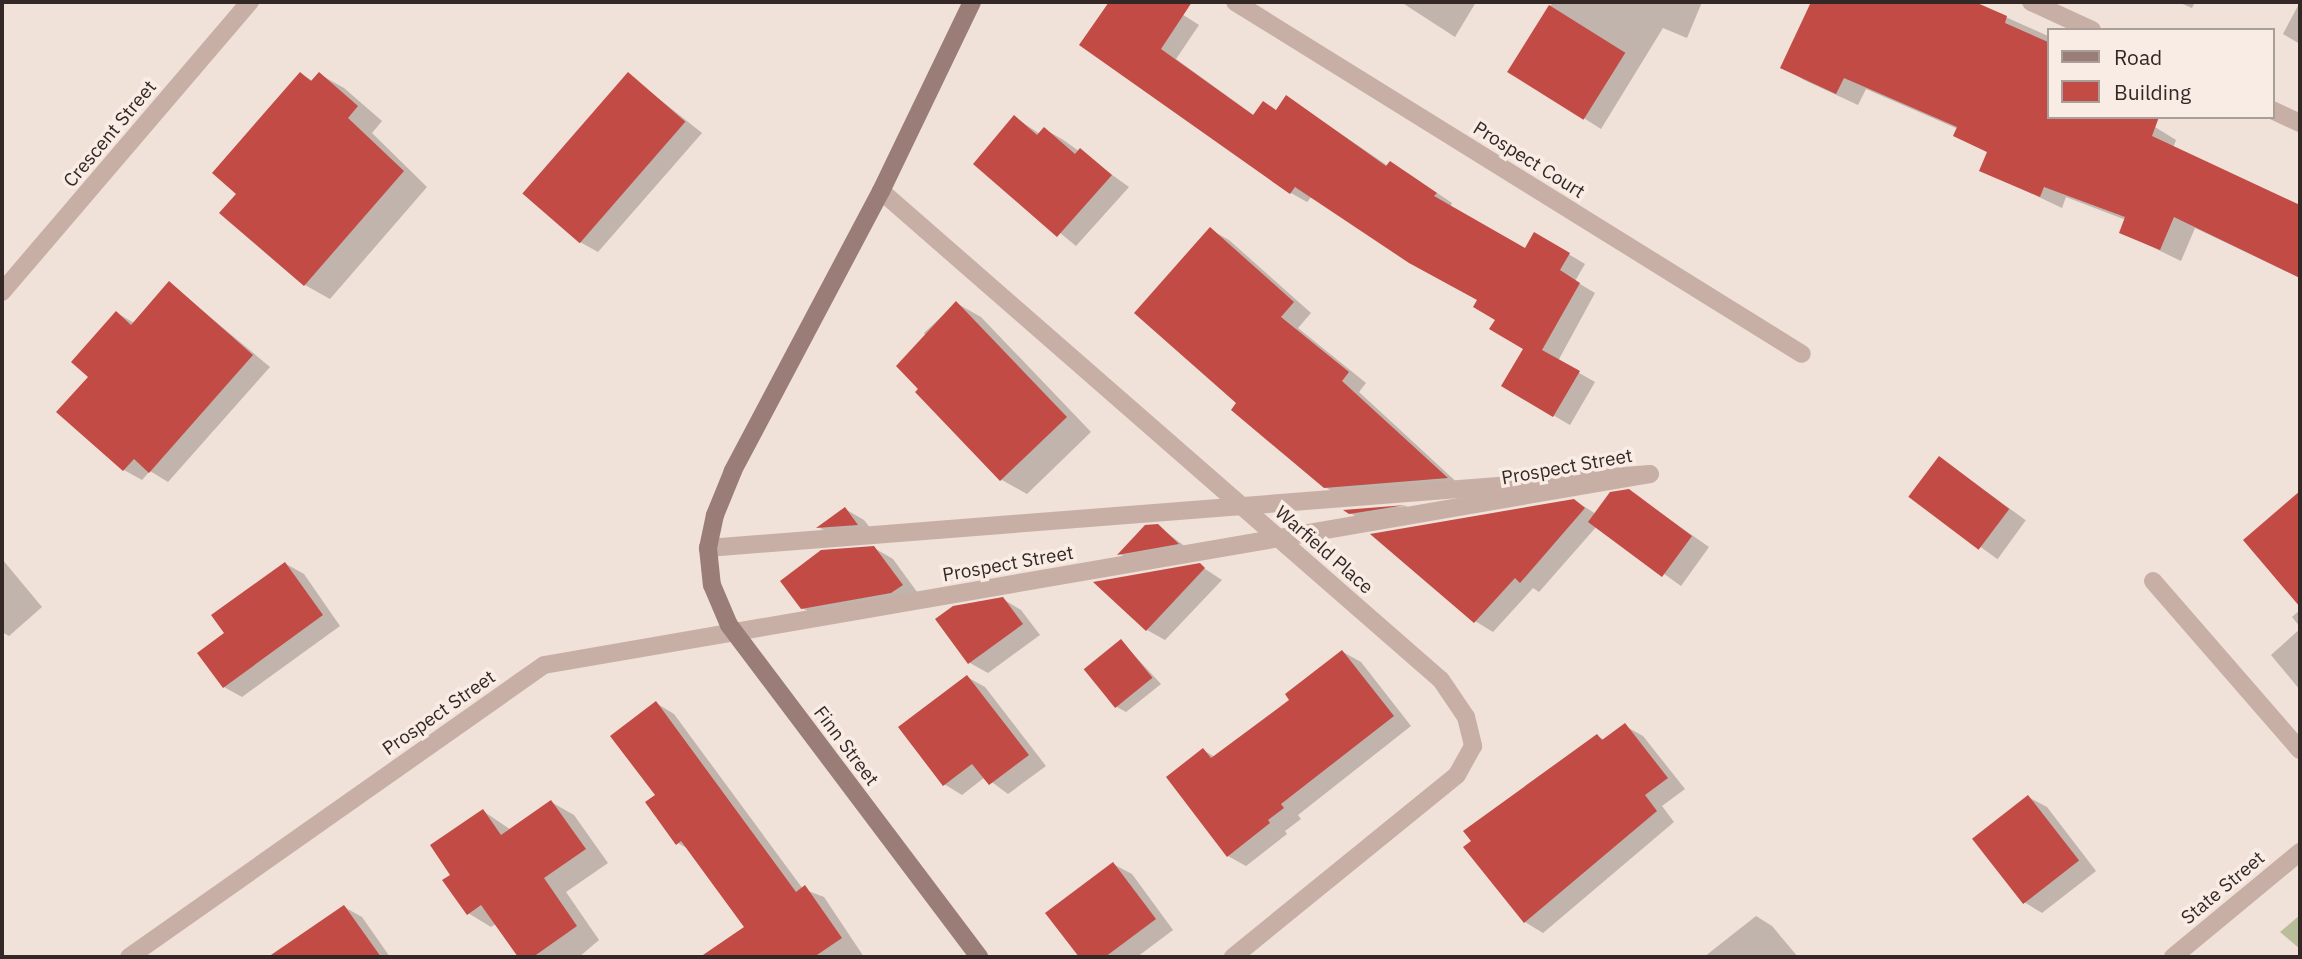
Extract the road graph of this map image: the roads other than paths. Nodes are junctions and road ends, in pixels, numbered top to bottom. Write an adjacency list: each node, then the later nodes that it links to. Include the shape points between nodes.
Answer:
1 (250, 2): 9 (street, Crescent Street)
2 (972, 2): 8 (main road)
3 (1235, 2): 10 (street, Prospect Court)
4 (2031, 2): 5 (street)
5 (2088, 28)
6 (2274, 111): 7 (street)
7 (2300, 123)
8 (881, 191): 11 (main road, via 733,471 715,514); 17 (street, Warfield Place, via 1441,680 1466,717 1473,746 1457,775)
9 (2, 292)
10 (1802, 354)
11 (708, 548): 15 (street, Prospect Street, via 1650,474 544,665); 16 (main road, Finn Street, via 712,585 729,625)
12 (2153, 581): 13 (street)
13 (2300, 750)
14 (2300, 852): 18 (street, State Street)
15 (129, 957)
16 (979, 957)
17 (1233, 957)
18 (2174, 957)

